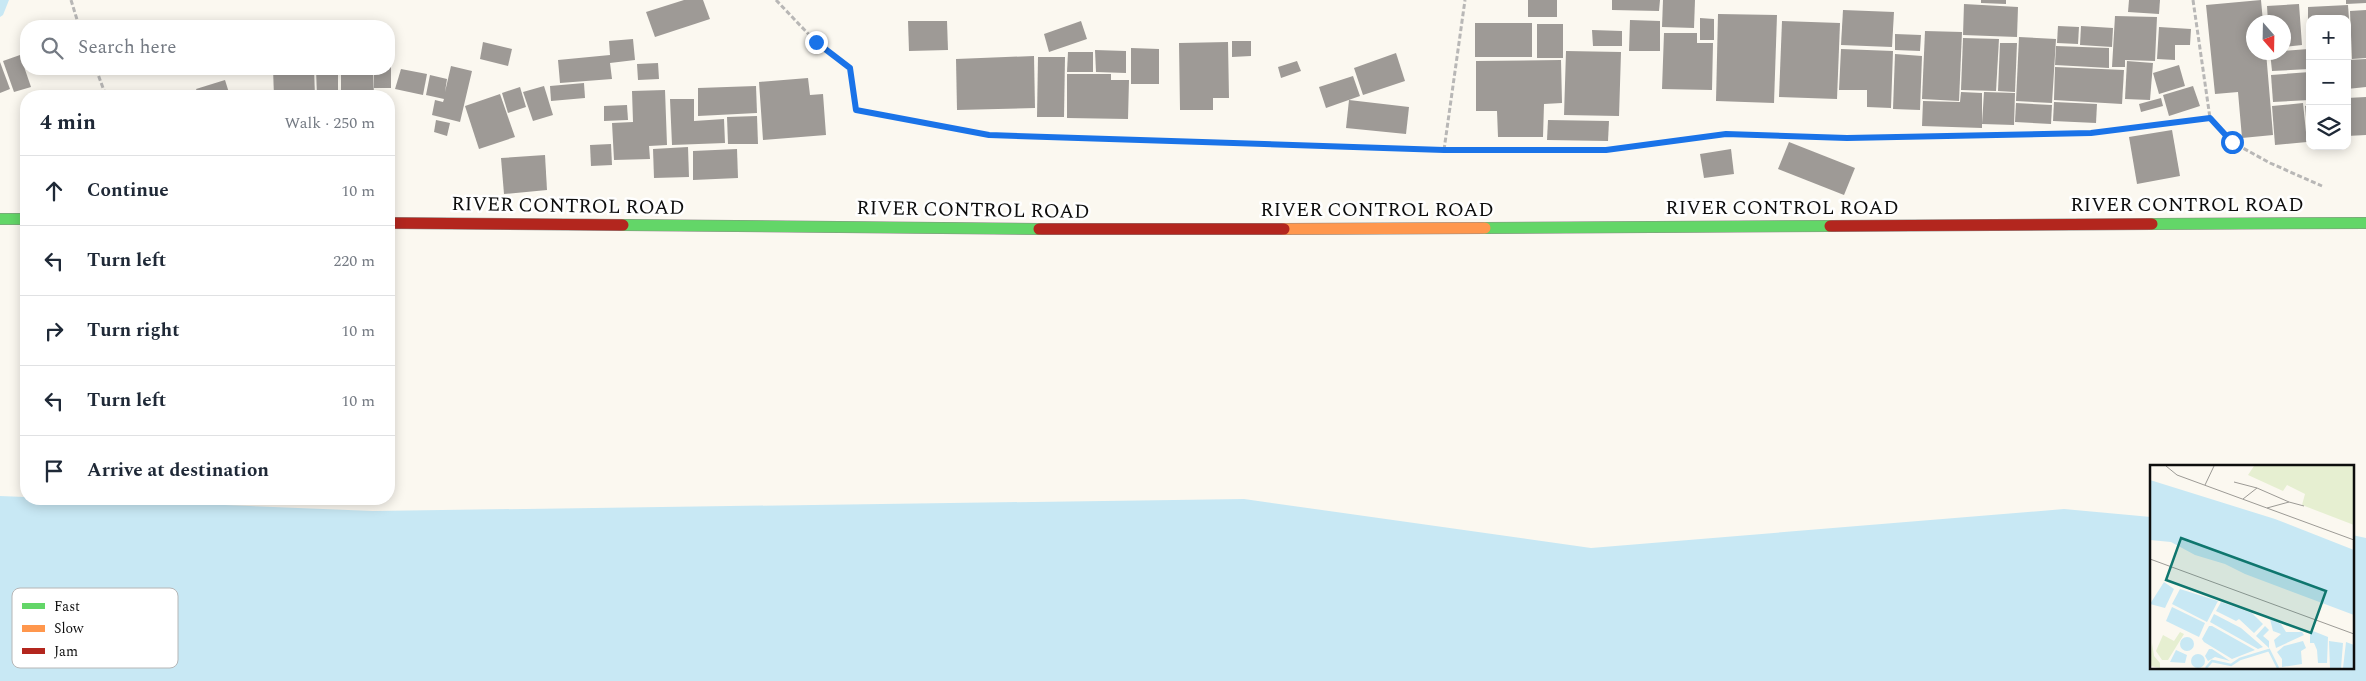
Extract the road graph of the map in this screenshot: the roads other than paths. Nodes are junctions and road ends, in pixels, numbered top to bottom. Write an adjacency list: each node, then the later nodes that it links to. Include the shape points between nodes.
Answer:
1 (0, 219): 2 (street)
2 (20, 219)
3 (395, 223): 4 (street, RIVER CONTROL ROAD, via 1175,230)
4 (2366, 223)

